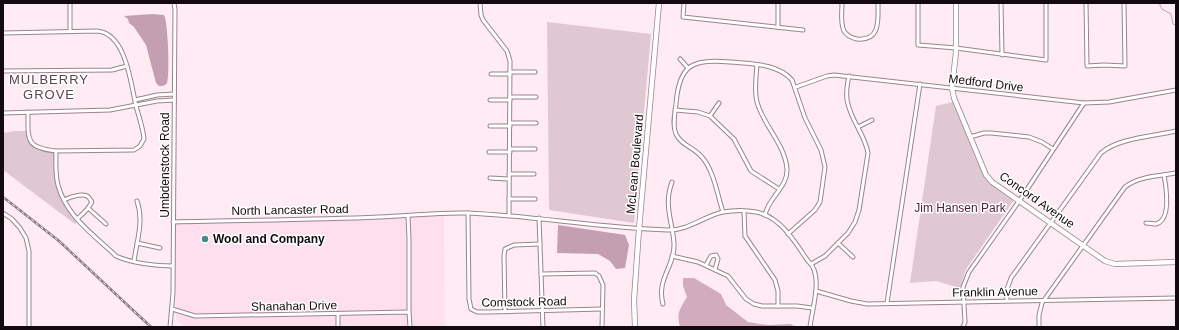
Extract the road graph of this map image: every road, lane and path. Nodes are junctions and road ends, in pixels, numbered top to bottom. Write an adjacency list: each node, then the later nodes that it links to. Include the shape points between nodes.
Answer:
1 (70, 3): 17 (street)
2 (174, 3): 34 (street, Umbdenstock Road)
3 (480, 3): 27 (street, via 482,20 507,51)
4 (659, 3): 86 (street, McLean Boulevard)
5 (684, 3): 15 (street, via 683,16)
6 (778, 3): 15 (street)
7 (842, 3): 8 (street, via 842,25 846,33 856,39 864,39 873,34 878,25)
8 (878, 3)
9 (918, 3): 19 (street, via 918,45)
10 (956, 3): 19 (street, Concord Avenue)
11 (1001, 3): 20 (street)
12 (1046, 3): 20 (street, via 1046,60)
13 (1086, 3): 14 (street, via 1087,66 1125,65)
14 (1124, 3)
15 (778, 27): 16 (street)
16 (803, 30)
17 (70, 32): 18 (street); 23 (street, via 97,31 107,34 121,50)
18 (3, 33)
19 (956, 48): 20 (street); 32 (street, Concord Avenue)
20 (1002, 55)
21 (680, 59): 24 (street)
22 (758, 65): 24 (street, via 709,60); 31 (street, via 782,71); 66 (street, via 755,90 757,101 785,158 787,168 785,180)
23 (127, 66): 25 (street, via 112,70); 37 (street)
24 (688, 68): 43 (street, via 678,85)
25 (3, 71)
26 (535, 72): 27 (street)
27 (510, 73): 28 (street); 36 (street)
28 (491, 74)
29 (849, 76): 30 (street, Medford Drive); 31 (street, Medford Drive, via 827,76); 51 (street, via 847,104)
30 (920, 84): 32 (street, Medford Drive); 108 (street)
31 (796, 87): 88 (street, via 805,118 821,150 825,167 820,202 815,210)
32 (952, 88): 41 (street, Medford Drive); 53 (street, Concord Avenue)
33 (1176, 90): 41 (street, Medford Drive, via 1109,102)
34 (174, 94): 37 (street); 38 (street, Umbdenstock Road)
35 (536, 97): 36 (street)
36 (510, 99): 39 (street); 49 (street)
37 (135, 100): 42 (street)
38 (174, 100): 42 (street); 82 (street, Umbdenstock Road)
39 (490, 100)
40 (719, 103): 46 (street)
41 (1084, 103): 55 (street)
42 (136, 105): 44 (street, via 110,110); 57 (street, via 144,139 134,150)
43 (675, 110): 46 (street); 74 (street, via 676,134 683,144 704,160 710,170)
44 (28, 112): 45 (street); 57 (street, via 28,133 32,144 43,150)
45 (3, 113)
46 (710, 116): 66 (street, via 734,139 752,171)
47 (872, 120): 51 (street)
48 (536, 123): 49 (street)
49 (510, 125): 50 (street); 56 (street)
50 (490, 126)
51 (858, 127): 90 (street, via 868,153 867,168 855,222)
52 (1176, 131): 83 (street, via 1108,147 1097,157)
53 (970, 137): 55 (street, via 991,133 1029,137); 71 (street, Concord Avenue, via 986,175)
54 (535, 149): 56 (street)
55 (1053, 149): 71 (street)
56 (510, 150): 58 (street); 60 (street)
57 (56, 151): 69 (street, via 56,174)
58 (489, 152)
59 (1176, 172): 62 (street)
60 (509, 174): 61 (street); 64 (street)
61 (534, 174)
62 (1164, 175): 84 (street, via 1167,193 1166,214 1163,220 1156,224); 92 (street, via 1140,179 1126,187)
63 (490, 178): 64 (street)
64 (509, 179): 67 (street)
65 (672, 182): 87 (street, via 668,207)
66 (779, 189): 77 (street, via 768,205)
67 (509, 199): 68 (street); 79 (street)
68 (535, 199)
69 (64, 200): 72 (street, via 84,195 91,202); 81 (street)
70 (137, 201): 89 (street, via 141,223)
71 (1019, 201): 83 (street, Concord Avenue); 107 (street, via 969,272 964,287)
72 (88, 208): 81 (street); 85 (street)
73 (744, 211): 74 (street, North Lancaster Road); 77 (street, North Lancaster Road); 110 (street, via 745,236 775,280)
74 (723, 212): 87 (street, North Lancaster Road, via 682,229)
75 (3, 213): 119 (street, via 20,228 29,250)
76 (468, 213): 78 (street, North Lancaster Road); 79 (street, North Lancaster Road); 115 (street, Comstock Road, via 468,299 471,309 477,312)
77 (765, 215): 88 (street, via 780,224)
78 (408, 216): 82 (street, North Lancaster Road); 116 (street)
79 (509, 216): 80 (street, North Lancaster Road)
80 (539, 218): 86 (street, North Lancaster Road); 91 (street)
81 (76, 219): 96 (street, via 116,256)
82 (173, 222): 100 (street, Umbdenstock Road)
83 (1052, 223): 92 (street, Concord Avenue); 105 (street, via 1011,278 1006,292)
84 (1146, 223)
85 (106, 224)
86 (639, 229): 87 (street, North Lancaster Road); 124 (street, McLean Boulevard)
87 (671, 230): 94 (street, via 674,244)
88 (788, 234): 98 (street)
89 (136, 243): 93 (street); 96 (street)
90 (838, 243): 95 (street); 98 (street, via 825,256)
91 (540, 244): 102 (street); 115 (street, via 514,245 506,249)
92 (1084, 246): 97 (street, Concord Avenue, via 1105,261 1115,264); 106 (street)
93 (160, 248)
94 (672, 256): 99 (street); 109 (street, via 663,279)
95 (853, 257)
96 (134, 261): 100 (street)
97 (1176, 262)
98 (811, 264): 103 (street)
99 (706, 265): 101 (street); 101 (street, via 711,256 717,256)
100 (172, 266): 112 (street, Umbdenstock Road)
101 (715, 270): 110 (street, via 728,276 746,299 754,304)
102 (541, 274): 113 (street); 114 (street, via 595,273 602,280)
103 (816, 292): 108 (street, Franklin Avenue, via 854,302); 111 (street)
104 (1176, 298): 106 (street, Franklin Avenue)
105 (1007, 300): 106 (street, Franklin Avenue); 107 (street, Franklin Avenue)
106 (1044, 300): 127 (street)
107 (964, 302): 108 (street, Franklin Avenue); 126 (street)
108 (887, 303)
109 (663, 304)
110 (778, 306): 111 (street)
111 (812, 308): 125 (street)
112 (172, 309): 117 (street, Shanahan Drive, via 195,316); 118 (street, Umbdenstock Road)
113 (542, 310): 114 (street, Comstock Road); 115 (street, Comstock Road); 122 (street)
114 (602, 310): 123 (street)
115 (505, 311)
116 (409, 312): 117 (street, Shanahan Drive); 121 (street)
117 (338, 314): 120 (street)
118 (170, 326)
119 (29, 327)
120 (338, 327)
121 (410, 327)
122 (543, 327)
123 (602, 327)
124 (634, 327)
125 (810, 327)
126 (963, 327)
127 (1039, 327)

